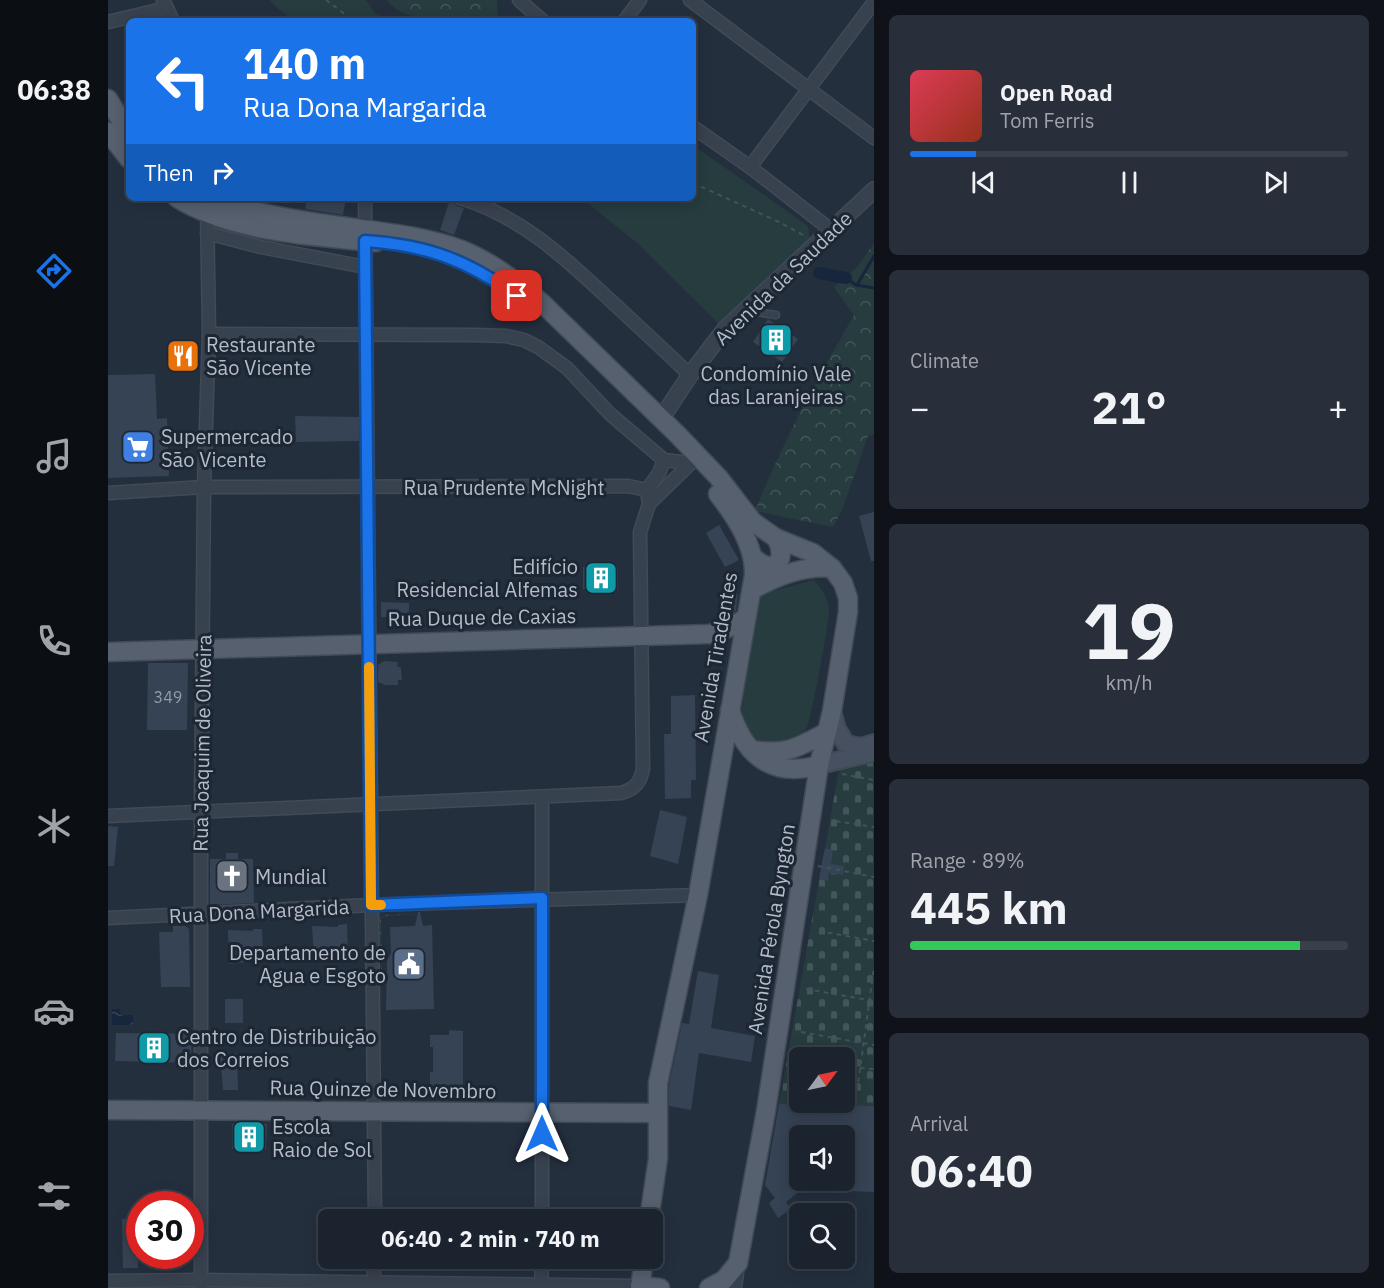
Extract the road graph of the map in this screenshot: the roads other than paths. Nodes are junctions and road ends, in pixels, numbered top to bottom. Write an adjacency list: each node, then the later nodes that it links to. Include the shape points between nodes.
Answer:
1 (519, 0): 7 (street)
2 (640, 0): 8 (street)
3 (690, 0): 10 (street)
4 (874, 2): 10 (street)
5 (165, 4): 6 (street); 9 (street)
6 (172, 18)
7 (540, 18)
8 (626, 18)
9 (108, 22)
10 (809, 88): 15 (street); 17 (street)
11 (110, 109): 13 (main road)
12 (696, 129): 17 (street)
13 (126, 130)
14 (108, 132): 16 (main road)
15 (874, 138)
16 (126, 155)
17 (750, 166): 22 (street)
18 (874, 190): 22 (street, Avenida da Saudade)
19 (365, 201): 24 (street)
20 (468, 201): 30 (street, via 529,230 564,256)
21 (207, 202): 23 (street, Rua Joaquim de Oliveira); 24 (main road, Avenida Tiradentes)
22 (831, 230): 26 (street, Avenida da Saudade)
23 (207, 233): 25 (street); 29 (street, Rua Joaquim de Oliveira)
24 (365, 235): 25 (street); 32 (main road, Avenida Tiradentes, via 418,237 442,243 505,274 542,303)
25 (365, 267): 28 (street)
26 (745, 310): 27 (lane); 30 (street, Avenida da Saudade)
27 (776, 315)
28 (366, 333): 29 (street); 33 (street, via 506,336 524,340 567,368 610,414); 36 (street)
29 (208, 334): 35 (street, Rua Joaquim de Oliveira)
30 (690, 375): 31 (street, Avenida da Saudade)
31 (675, 397): 32 (street, Avenida da Saudade); 32 (street, via 674,420)
32 (667, 430): 34 (main road, Avenida Tiradentes); 40 (main road, Avenida Tiradentes, via 719,478 753,522)
33 (664, 460): 34 (street); 37 (street)
34 (691, 463): 39 (street); 41 (main road, Avenida Tiradentes, via 734,518)
35 (204, 488): 36 (street, Rua Prudente McNight); 38 (street, Rua Prudente McNight); 47 (street, Rua Joaquim de Oliveira)
36 (368, 488): 37 (street, Rua Prudente McNight, via 628,486); 46 (street)
37 (647, 490): 39 (street)
38 (108, 493)
39 (649, 504): 45 (street, via 640,532)
40 (776, 538): 41 (main road, via 781,547 778,563 768,568); 42 (main road, Avenida Tiradentes, via 813,553)
41 (753, 557): 43 (main road, Avenida Tiradentes)
42 (832, 568): 43 (main road, via 809,568); 50 (main road, Avenida Pérola Byngton, via 843,583 848,612)
43 (752, 590): 44 (main road, Avenida Tiradentes)
44 (746, 618): 45 (main road, Rua Duque de Caxias, via 710,634); 49 (main road, Avenida Tiradentes)
45 (642, 636): 46 (main road, Rua Duque de Caxias); 56 (street, via 643,770 636,786 621,793)
46 (368, 643): 47 (main road, Rua Duque de Caxias); 57 (street)
47 (203, 647): 48 (main road, Rua Duque de Caxias); 58 (street, Rua Joaquim de Oliveira)
48 (108, 652)
49 (729, 708): 53 (main road); 60 (main road, Avenida Tiradentes)
50 (832, 711): 51 (main road, Avenida Pérola Byngton); 52 (main road, via 846,744 861,747)
51 (825, 732): 53 (main road, via 787,752); 55 (main road, Avenida Pérola Byngton)
52 (874, 743)
53 (750, 750): 55 (main road, via 776,767 793,771)
54 (874, 752): 55 (main road)
55 (819, 765): 73 (main road, Avenida Pérola Byngton, via 766,1111)
56 (542, 798): 57 (street); 61 (street)
57 (370, 803): 58 (street); 62 (street)
58 (201, 812): 59 (street); 63 (street, Rua Joaquim de Oliveira)
59 (108, 816)
60 (698, 895): 61 (street, Rua Dona Margarida); 69 (main road, Avenida Tiradentes, via 658,1083)
61 (542, 898): 62 (street, Rua Dona Margarida); 68 (street)
62 (371, 905): 63 (street, Rua Dona Margarida); 67 (street)
63 (201, 914): 64 (street, Rua Dona Margarida); 66 (street, Rua Joaquim de Oliveira)
64 (108, 918)
65 (108, 1110): 66 (main road, Rua Quinze de Novembro)
66 (201, 1110): 67 (main road, Rua Quinze de Novembro); 78 (street, Rua Joaquim de Oliveira)
67 (375, 1111): 68 (main road, Rua Quinze de Novembro); 70 (street)
68 (542, 1113): 69 (main road, Rua Quinze de Novembro); 71 (street)
69 (657, 1113): 72 (main road, Avenida Tiradentes, via 658,1158)
70 (375, 1209)
71 (542, 1209)
72 (651, 1209)
73 (738, 1263): 83 (main road, via 724,1280); 84 (street)
74 (374, 1269): 79 (street)
75 (542, 1269): 80 (street)
76 (642, 1269): 81 (main road)
77 (108, 1281): 78 (street)
78 (201, 1284): 79 (street)
79 (374, 1285): 80 (street)
80 (541, 1287): 81 (street)
81 (640, 1287): 82 (main road)
82 (660, 1288)
83 (709, 1288)
84 (735, 1288)

